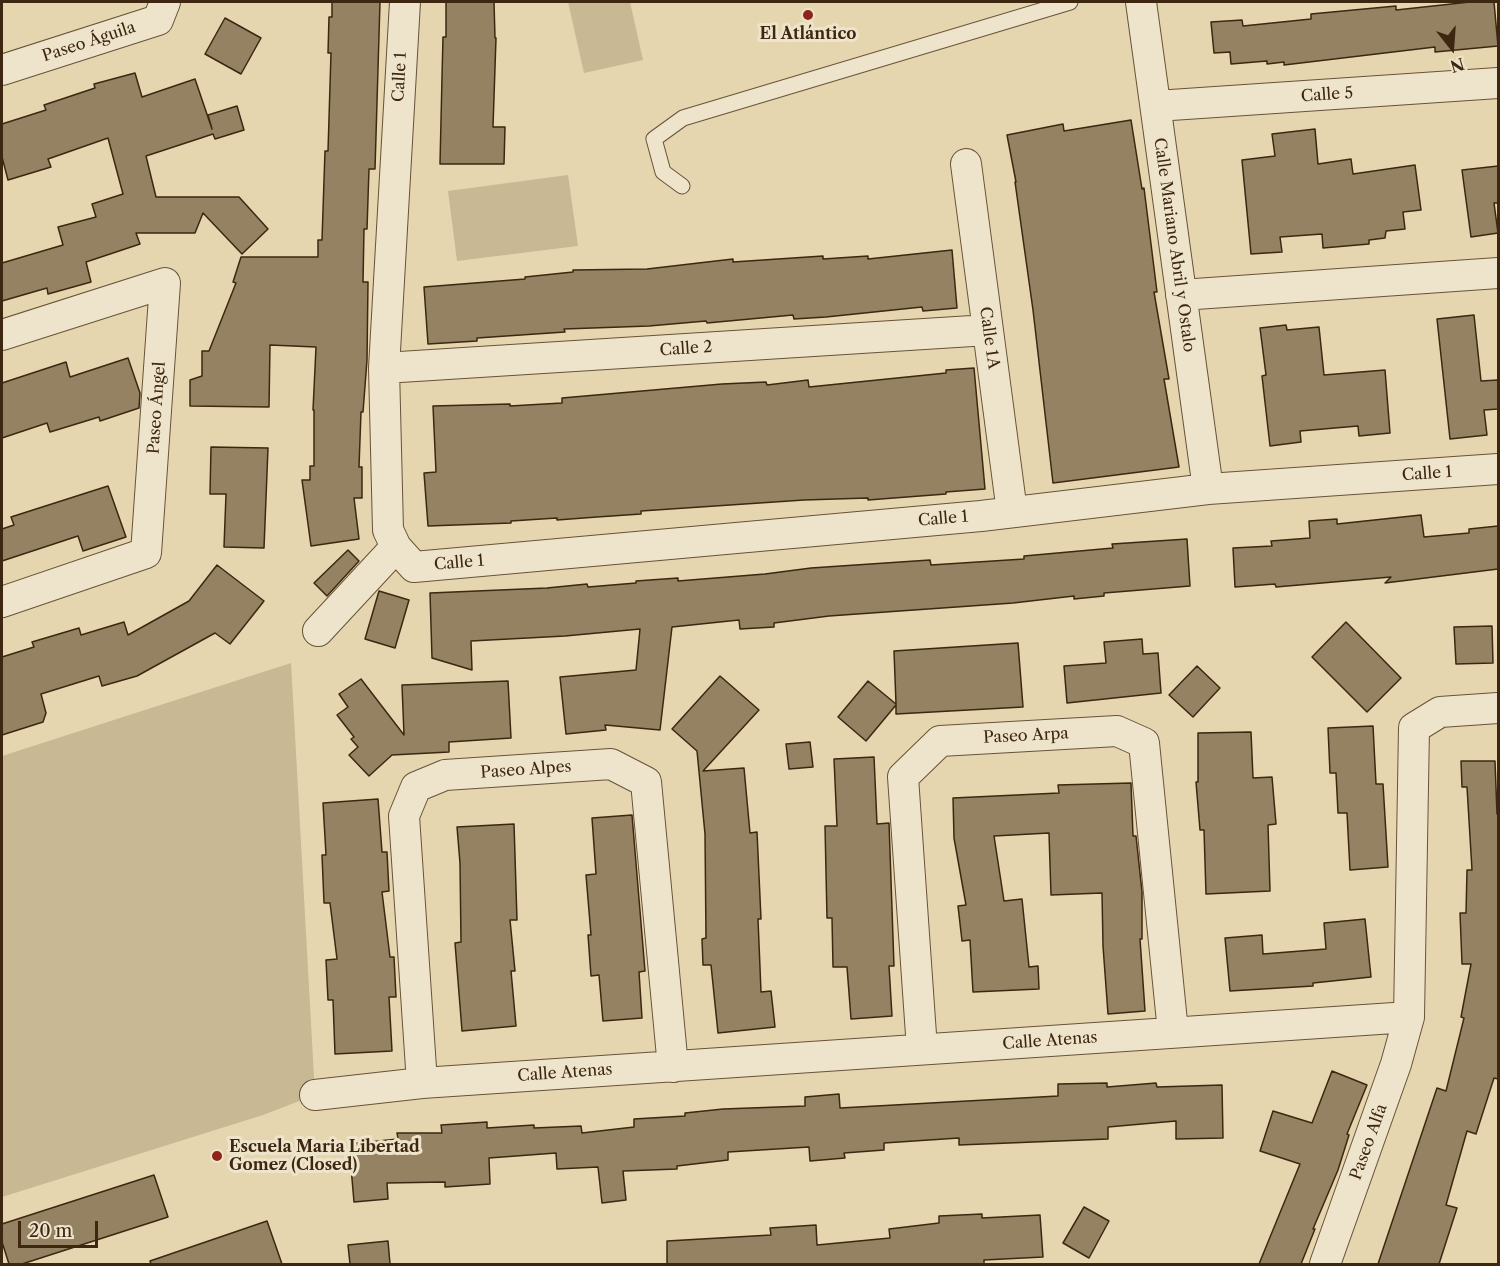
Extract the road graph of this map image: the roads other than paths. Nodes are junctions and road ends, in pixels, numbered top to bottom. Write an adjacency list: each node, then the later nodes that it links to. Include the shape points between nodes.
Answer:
1 (165, 2): 5 (street, Paseo Águila, via 158,20)
2 (405, 2): 14 (street, Calle 1)
3 (1070, 2): 9 (lane, via 683,118 654,139 663,172)
4 (1141, 2): 7 (street, Calle Mariano Abril y Ostalo)
5 (2, 70)
6 (1498, 83): 7 (street, Calle 5)
7 (1156, 106): 11 (street, Calle Mariano Abril y Ostalo)
8 (966, 164): 12 (street, Calle 1A)
9 (682, 186)
10 (1498, 273): 11 (street)
11 (1180, 295): 16 (street, Calle Mariano Abril y Ostalo)
12 (988, 330): 14 (street, Calle 2); 17 (street, Calle 1A)
13 (2, 335): 19 (street, Paseo Ángel, via 165,283 146,552)
14 (384, 368): 18 (street, Calle 1, via 388,530)
15 (1498, 469): 16 (street, Calle 1)
16 (1208, 489): 17 (street, Calle 1)
17 (1012, 512): 18 (street, Calle 1, via 414,567)
18 (396, 547): 20 (street)
19 (2, 602)
20 (318, 631)
21 (1498, 708): 22 (street, via 1440,712 1414,728)
22 (1409, 1017): 23 (street, Calle Atenas); 28 (street, Paseo Alfa)
23 (1173, 1032): 24 (street, Calle Atenas); 24 (street, Paseo Arpa, via 1144,744 1117,731 940,741 903,777)
24 (922, 1049): 25 (street, Calle Atenas)
25 (674, 1066): 26 (street, Calle Atenas); 26 (street, Paseo Alpes, via 646,782 611,764 445,775 416,787 404,816)
26 (422, 1083): 27 (street, Calle Atenas)
27 (315, 1095)
28 (1325, 1264)

